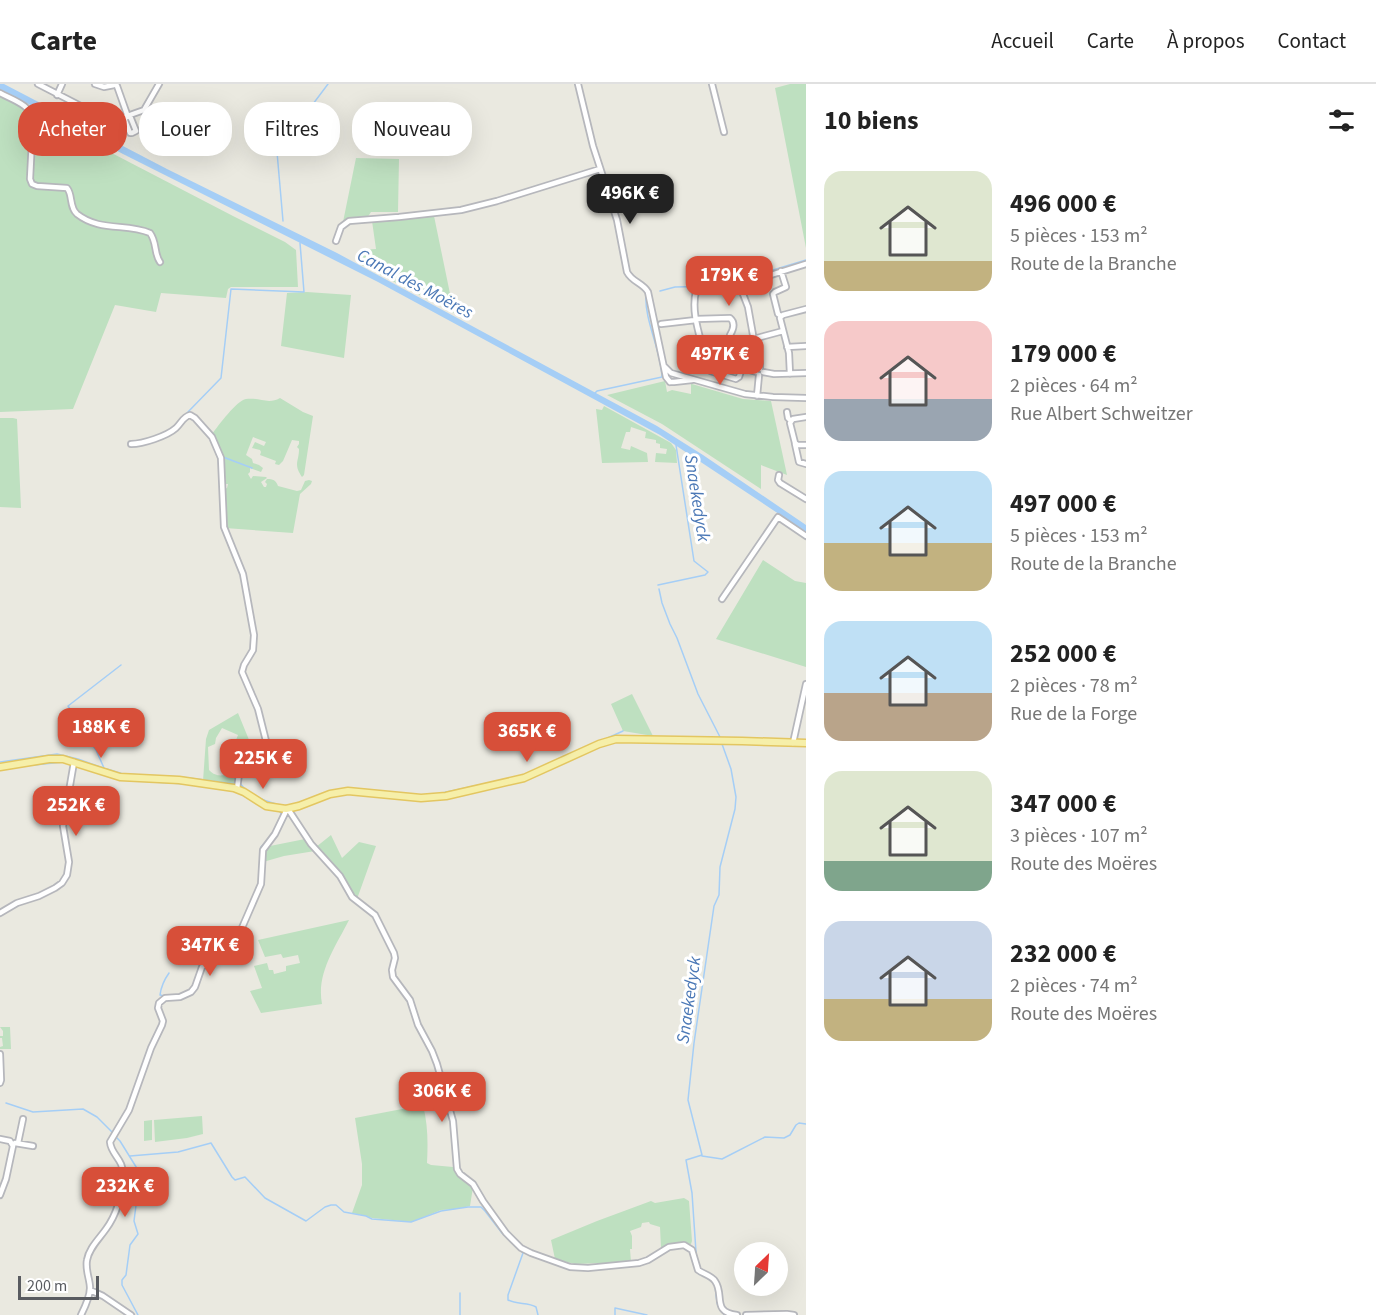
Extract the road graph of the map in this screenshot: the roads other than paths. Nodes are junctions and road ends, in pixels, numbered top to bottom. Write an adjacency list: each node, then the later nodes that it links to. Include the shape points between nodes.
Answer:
1 (38, 84): 9 (street)
2 (62, 84): 9 (street)
3 (95, 84): 7 (street)
4 (159, 84): 12 (street, via 145,110)
5 (578, 84): 14 (street)
6 (712, 84): 13 (street)
7 (116, 85): 11 (street)
8 (0, 93): 16 (street, via 28,108 32,115 32,184 67,188 74,210 93,223 148,232)
9 (57, 94): 10 (street)
10 (73, 102)
11 (122, 102)
12 (127, 117)
13 (724, 132)
14 (600, 169): 15 (street, via 461,210 351,220 343,225); 29 (street, via 617,218 627,273 648,294)
15 (336, 241)
16 (160, 262)
17 (806, 264): 18 (street)
18 (781, 271): 19 (street); 21 (street, via 786,288 773,294)
19 (743, 287): 22 (street, via 696,291); 25 (street)
20 (806, 309): 21 (street)
21 (781, 316): 24 (street)
22 (696, 320): 23 (street); 25 (street, via 730,318 734,328 732,341); 28 (street, via 704,354)
23 (661, 324)
24 (783, 332): 25 (street); 27 (street)
25 (754, 338): 31 (street)
26 (806, 346): 27 (street)
27 (787, 347): 34 (street)
28 (712, 360): 30 (street); 30 (street, via 710,371 728,376 738,378)
29 (664, 365): 33 (street); 36 (street)
30 (742, 368): 31 (street)
31 (760, 372): 34 (street); 37 (street)
32 (806, 373): 34 (street)
33 (675, 374): 35 (street); 36 (street)
34 (790, 374)
35 (694, 380): 36 (street); 37 (street)
36 (670, 382)
37 (757, 395): 38 (street)
38 (806, 398)
39 (787, 412): 41 (street)
40 (806, 417): 41 (street)
41 (790, 421): 43 (street)
42 (131, 444): 56 (street, via 171,431 190,415 213,437 220,456 224,527 243,576 255,638 254,650 242,672 266,740 241,769)
43 (795, 444): 44 (street); 45 (street, via 800,462)
44 (806, 445)
45 (806, 464)
46 (779, 475): 48 (street, via 780,483)
47 (806, 491): 48 (street)
48 (804, 498)
49 (806, 536): 50 (street, via 778,517)
50 (722, 599)
51 (806, 684): 52 (street)
52 (793, 743): 53 (main road); 57 (main road, via 612,740 524,778 449,795 423,798 348,791)
53 (806, 743)
54 (74, 762): 55 (main road, via 53,759); 56 (main road, via 124,778 179,780); 58 (street, via 63,824 67,875 55,888)
55 (0, 767)
56 (237, 789): 57 (main road, via 264,805)
57 (287, 809): 66 (street, via 263,848 261,885 238,937 203,966 191,992 159,1002 162,1025 130,1107 110,1142 121,1163 123,1180 115,1214 87,1257); 69 (street, via 312,846 341,877 352,897 378,919 394,953 393,977 410,1000 437,1064 453,1121 458,1171 473,1184 506,1233 527,1252 579,1268 635,1264 671,1247 687,1246 698,1270 717,1283 722,1309)
58 (0, 913)
59 (0, 1054): 60 (street)
60 (0, 1083)
61 (22, 1119): 63 (street)
62 (0, 1139): 63 (street)
63 (15, 1143): 64 (street); 65 (street)
64 (33, 1146)
65 (0, 1195)
66 (90, 1290): 67 (street); 68 (street)
67 (81, 1315)
68 (131, 1315)
69 (737, 1315)
70 (746, 1315): 71 (street)
71 (794, 1315)

